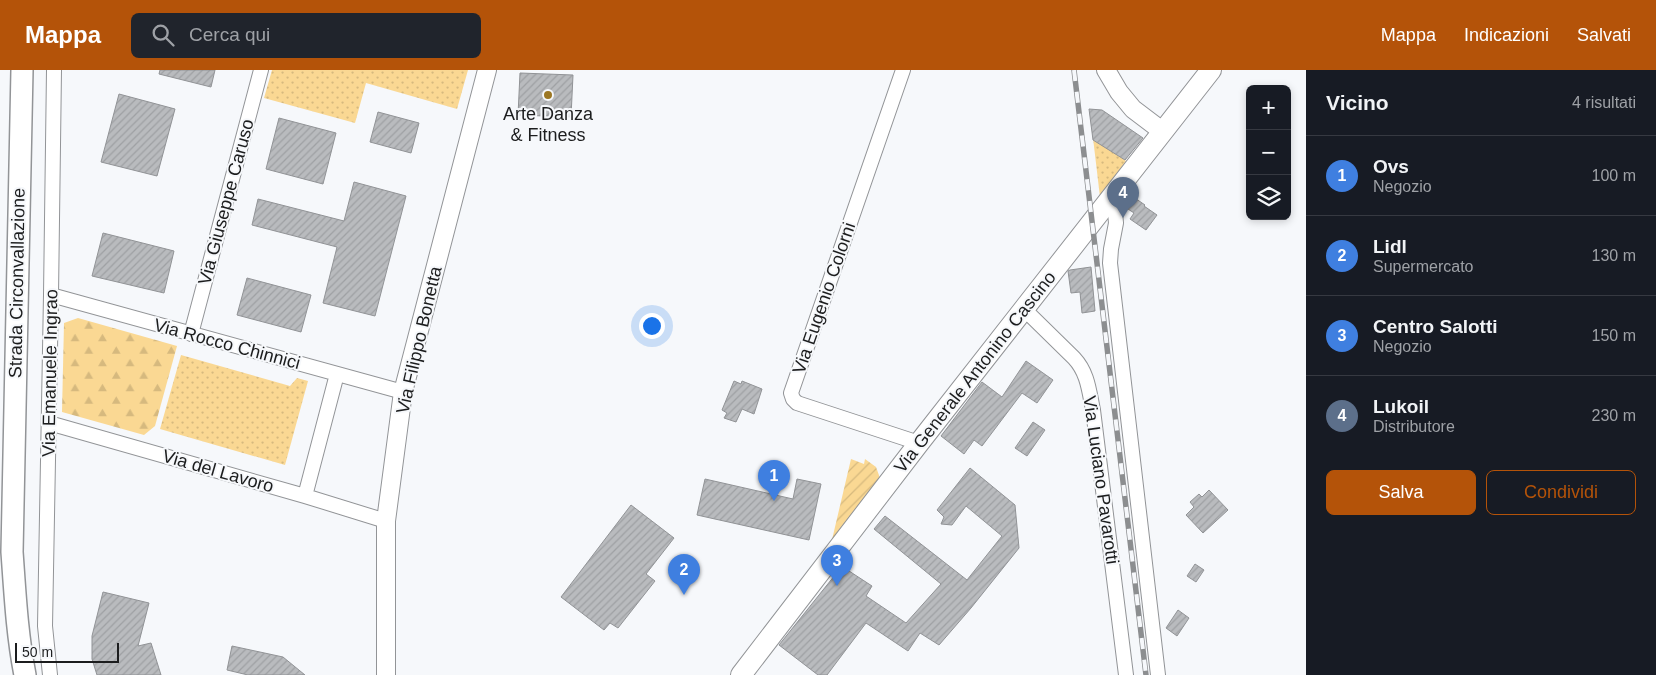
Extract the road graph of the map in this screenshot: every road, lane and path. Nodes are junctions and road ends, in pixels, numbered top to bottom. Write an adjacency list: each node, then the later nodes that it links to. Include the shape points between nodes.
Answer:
1 (22, 70): 19 (main road, Strada Circonvallazione, via 12,552)
2 (54, 70): 10 (street, Via Emanuele Ingrao)
3 (261, 70): 12 (street, Via Giuseppe Caruso)
4 (487, 70): 14 (street, Via Filippo Bonetta)
5 (903, 70): 16 (street, Via Eugenio Colorni, via 791,393 798,403)
6 (1106, 70): 8 (street, via 1133,109)
7 (1211, 70): 8 (main road, Via Generale Antonino Cascino)
8 (1162, 131): 9 (main road, Via Generale Antonino Cascino)
9 (1107, 202): 11 (main road, Via Generale Antonino Cascino); 24 (street, via 1115,212 1110,263)
10 (51, 296): 12 (street, Via Rocco Chinnici); 15 (street, Via Emanuele Ingrao)
11 (1024, 309): 16 (main road, Via Generale Antonino Cascino); 23 (street, Via Luciano Pavarotti, via 1082,366 1086,375)
12 (191, 334): 13 (street, Via Rocco Chinnici)
13 (337, 374): 14 (street, Via Rocco Chinnici); 17 (street)
14 (403, 392): 18 (street, Via Filippo Bonetta)
15 (49, 422): 17 (street, Via del Lavoro); 20 (street, Via Emanuele Ingrao, via 45,626)
16 (919, 443): 22 (main road, Via Generale Antonino Cascino)
17 (305, 496): 18 (street, Via del Lavoro)
18 (386, 521): 21 (street, Via Filippo Bonetta)
19 (24, 675)
20 (50, 675)
21 (386, 675)
22 (741, 675)
23 (1126, 675)
24 (1158, 675)

